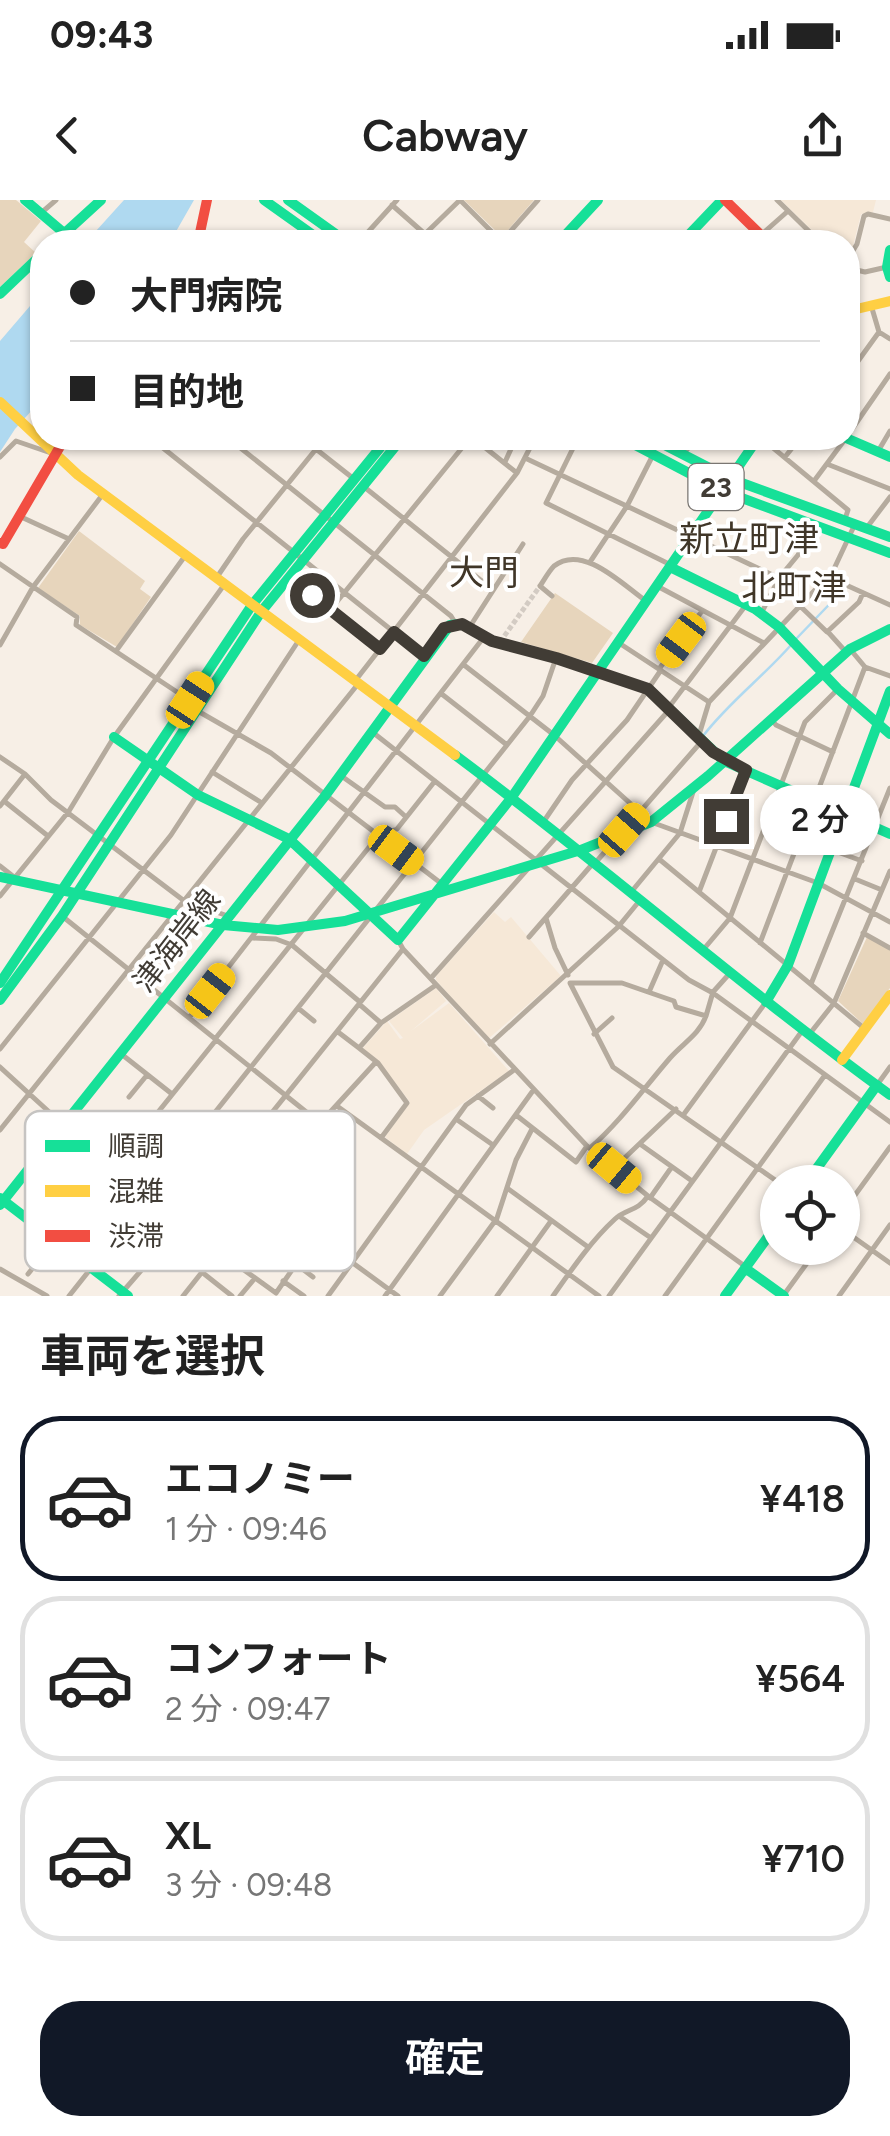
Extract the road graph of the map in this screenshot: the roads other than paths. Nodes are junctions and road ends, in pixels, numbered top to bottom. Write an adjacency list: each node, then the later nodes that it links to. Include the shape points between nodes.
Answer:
1 (25, 200): 14 (main road)
2 (56, 200): 14 (street)
3 (101, 200): 17 (main road)
4 (207, 200): 18 (main road)
5 (264, 200): 19 (main road)
6 (288, 200): 20 (main road)
7 (460, 200): 23 (street); 24 (street)
8 (538, 200): 25 (street)
9 (598, 200): 26 (main road)
10 (723, 200): 27 (main road); 28 (main road)
11 (777, 200): 13 (street)
12 (394, 203): 21 (street); 22 (street)
13 (788, 211): 29 (street); 30 (street)
14 (41, 213): 16 (main road)
15 (890, 219): 31 (street, via 868,214)
16 (61, 230)
17 (67, 230)
18 (201, 230)
19 (307, 230)
20 (330, 230)
21 (370, 230)
22 (421, 230)
23 (429, 230)
24 (489, 230)
25 (512, 230)
26 (574, 230)
27 (693, 230)
28 (751, 230)
29 (770, 230)
30 (808, 230)
31 (860, 232)
32 (890, 250): 35 (main road)
33 (30, 265): 36 (main road)
34 (860, 271): 35 (street)
35 (888, 272)
36 (0, 294)
37 (890, 301): 38 (main road)
38 (871, 305): 39 (main road); 40 (street)
39 (860, 308)
40 (878, 332): 41 (street); 42 (street)
41 (890, 340)
42 (860, 357)
43 (890, 374): 45 (street)
44 (0, 402): 47 (main road)
45 (860, 417)
46 (890, 430): 71 (street)
47 (30, 432)
48 (860, 444): 71 (main road)
49 (30, 446): 75 (street, via 16,441)
50 (42, 450): 72 (street)
51 (50, 450): 72 (main road)
52 (57, 450): 72 (main road)
53 (166, 450): 95 (street)
54 (243, 450): 86 (street)
55 (315, 450): 86 (street)
56 (317, 450): 85 (street)
57 (388, 450): 85 (main road)
58 (461, 450): 94 (street)
59 (488, 450): 79 (street)
60 (510, 450): 79 (street)
61 (529, 450): 77 (street)
62 (572, 450): 82 (street)
63 (646, 450): 73 (main road, 23)
64 (655, 450): 73 (street)
65 (677, 450): 74 (main road, 23)
66 (687, 450): 74 (street)
67 (752, 450): 83 (main road)
68 (775, 450): 78 (street)
69 (791, 450): 78 (street)
70 (837, 450): 80 (street)
71 (877, 452): 76 (main road)
72 (54, 454): 89 (main road); 92 (main road)
73 (654, 454): 88 (main road, 23); 91 (street)
74 (684, 454): 83 (main road, 23)
75 (0, 457)
76 (890, 457)
77 (525, 458): 81 (street); 82 (street)
78 (785, 458): 84 (street)
79 (505, 462): 81 (street)
80 (827, 464): 84 (street); 87 (street)
81 (517, 472): 109 (street)
82 (560, 475): 91 (street); 98 (street, via 546,502)
83 (731, 479): 88 (main road); 96 (main road, 23)
84 (814, 481): 96 (street)
85 (358, 482): 93 (main road); 94 (street)
86 (287, 485): 93 (street); 95 (street)
87 (890, 489)
88 (723, 491): 97 (main road, 23); 99 (main road)
89 (103, 494): 102 (street); 107 (main road)
90 (890, 497): 96 (street)
91 (627, 506): 98 (street); 99 (street)
92 (19, 516): 102 (street); 104 (main road)
93 (329, 519): 106 (street); 108 (main road)
94 (404, 519): 106 (street); 109 (street)
95 (257, 522): 108 (street); 116 (street)
96 (855, 524): 100 (street); 101 (main road, 23)
97 (814, 525): 100 (main road, 23); 115 (street)
98 (609, 533): 110 (street); 112 (street)
99 (692, 536): 112 (main road); 115 (street)
100 (850, 538): 105 (main road, 23); 113 (street)
101 (890, 538)
102 (69, 539): 118 (street)
103 (523, 544): 119 (street)
104 (1, 546)
105 (890, 553)
106 (375, 555): 120 (street); 122 (street)
107 (186, 556): 116 (main road); 146 (street)
108 (299, 556): 114 (main road); 120 (street); 128 (main road)
109 (453, 558): 119 (street); 122 (street)
110 (590, 562): 123 (street, via 552,566 540,586); 124 (street)
111 (0, 564): 118 (street)
112 (671, 566): 117 (main road); 125 (main road)
113 (833, 571): 121 (street); 126 (street)
114 (289, 577): 128 (main road); 129 (street)
115 (779, 578): 131 (street)
116 (220, 582): 128 (main road); 155 (street)
117 (657, 586): 124 (main road); 130 (street)
118 (33, 587): 143 (street); 146 (street)
119 (493, 590): 135 (street)
120 (344, 592): 129 (street); 137 (street)
121 (863, 593): 127 (street); 138 (street)
122 (424, 595): 132 (street); 137 (street)
123 (552, 596)
124 (646, 601): 141 (main road)
125 (746, 604): 131 (main road); 133 (street)
126 (799, 605): 134 (street); 138 (street)
127 (890, 605)
128 (257, 609): 140 (main road); 164 (main road)
129 (331, 610): 144 (street)
130 (703, 611): 133 (street); 151 (street)
131 (761, 614): 134 (main road)
132 (456, 624): 135 (main road); 147 (main road, 津海岸線, via 444,628)
133 (732, 626): 142 (street); 157 (street)
134 (779, 627): 142 (street); 153 (main road)
135 (469, 628): 139 (main road)
136 (890, 629): 145 (main road)
137 (394, 632): 144 (street); 147 (street)
138 (827, 632): 145 (street)
139 (484, 637): 148 (main road); 149 (street)
140 (300, 640): 156 (main road); 172 (street)
141 (618, 643): 151 (street); 152 (main road)
142 (764, 643): 163 (street)
143 (0, 644)
144 (380, 649): 156 (street)
145 (848, 650): 150 (street); 153 (main road)
146 (116, 651): 155 (street)
147 (424, 656): 165 (main road, 津海岸線)
148 (556, 658): 152 (main road); 167 (street)
149 (464, 665): 161 (street); 167 (street)
150 (865, 667): 154 (street); 162 (street)
151 (660, 669): 157 (street); 159 (street)
152 (598, 672): 159 (main road); 174 (main road)
153 (824, 672): 158 (main road); 168 (main road)
154 (890, 676)
155 (156, 678): 164 (street); 176 (street)
156 (357, 682): 165 (main road); 185 (street)
157 (683, 685): 163 (street); 166 (street)
158 (838, 688): 162 (main road); 175 (street, via 810,714)
159 (648, 689): 166 (main road); 184 (street)
160 (890, 691): 169 (main road)
161 (442, 694): 170 (street); 178 (street)
162 (852, 701): 169 (main road); 180 (street)
163 (709, 702): 177 (street)
164 (193, 705): 172 (street); 183 (main road)
165 (389, 706): 170 (main road); 171 (main road, 津海岸線)
166 (669, 708): 177 (main road); 192 (street)
167 (530, 716): 174 (street); 178 (street)
168 (771, 719): 175 (street); 182 (main road)
169 (878, 723): 173 (main road); 207 (main road)
170 (417, 727): 179 (street); 190 (main road)
171 (372, 731): 179 (street); 189 (main road, 津海岸線)
172 (237, 733): 185 (street); 187 (street)
173 (890, 734)
174 (554, 735): 184 (street); 199 (main road)
175 (800, 736): 180 (street); 193 (street)
176 (114, 738): 183 (main road); 205 (street)
177 (700, 740): 182 (main road); 204 (street)
178 (508, 745): 190 (street)
179 (398, 752): 191 (street); 196 (street)
180 (833, 752): 200 (street)
181 (0, 757): 188 (street)
182 (724, 760): 186 (main road); 194 (main road)
183 (154, 764): 197 (main road); 221 (main road)
184 (588, 764): 192 (street); 210 (street)
185 (289, 767): 198 (street); 203 (street)
186 (746, 770): 193 (main road); 224 (street)
187 (212, 772): 197 (street); 203 (street)
188 (25, 774): 202 (street); 205 (street)
189 (340, 775): 196 (street); 198 (main road, 津海岸線)
190 (483, 776): 199 (main road); 201 (street)
191 (435, 781): 201 (street); 208 (street)
192 (607, 782): 204 (street); 216 (street)
193 (780, 785): 200 (main road); 214 (street)
194 (694, 787): 211 (main road); 215 (street)
195 (890, 788): 213 (street)
196 (365, 793): 206 (street); 208 (street)
197 (198, 794): 209 (main road); 235 (street)
198 (325, 796): 206 (street); 222 (main road, 津海岸線)
199 (512, 797): 210 (main road); 212 (main road)
200 (814, 800): 207 (main road); 223 (street)
201 (462, 802): 212 (street); 233 (street)
202 (2, 803): 218 (street)
203 (262, 803): 209 (street)
204 (638, 810): 211 (street); 220 (street)
205 (69, 811): 218 (street); 221 (street)
206 (349, 814): 219 (street); 227 (street)
207 (844, 814): 213 (main road); 226 (main road)
208 (406, 817): 219 (street)
209 (248, 819): 222 (main road); 252 (street)
210 (544, 821): 216 (main road)
211 (650, 822): 215 (street); 220 (main road)
212 (491, 825): 231 (street); 243 (main road)
213 (875, 828): 217 (main road); 230 (street)
214 (764, 829): 223 (street); 229 (street)
215 (680, 833): 224 (street); 228 (street)
216 (560, 834): 225 (main road); 231 (street)
217 (890, 834)
218 (48, 836): 239 (street)
219 (378, 836): 233 (street); 242 (street)
220 (616, 837): 225 (main road); 232 (street)
221 (104, 838): 235 (street); 246 (main road)
222 (289, 839): 227 (main road); 260 (main road, 津海岸線)
223 (799, 840): 226 (street); 236 (street)
224 (717, 846): 229 (street); 247 (street)
225 (581, 850): 231 (main road); 232 (main road)
226 (831, 850): 230 (street); 241 (main road)
227 (314, 859): 242 (main road); 265 (street)
228 (659, 859): 247 (street); 249 (street)
229 (752, 859): 236 (street); 259 (street)
230 (862, 861): 240 (street)
231 (538, 862): 244 (street); 248 (main road); 279 (street)
232 (596, 862): 244 (street); 249 (main road)
233 (414, 863): 243 (street); 256 (street)
234 (0, 866): 239 (street)
235 (144, 869): 252 (street); 253 (street)
236 (788, 871): 241 (street); 268 (street)
237 (890, 871): 245 (street)
238 (0, 877): 239 (main road)
239 (14, 879): 246 (main road); 250 (street)
240 (855, 879): 245 (street); 251 (street)
241 (818, 883): 251 (street); 274 (main road)
242 (340, 884): 256 (main road); 263 (street)
243 (442, 884): 248 (main road)
244 (571, 889): 258 (street); 262 (street)
245 (882, 890): 254 (street)
246 (69, 892): 253 (main road); 257 (main road); 280 (main road)
247 (699, 892): 259 (street)
248 (433, 895): 256 (main road); 269 (main road)
249 (636, 895): 262 (street); 272 (main road)
250 (0, 896)
251 (846, 898): 254 (street); 282 (street)
252 (183, 900): 255 (street); 260 (street)
253 (118, 902): 255 (main road); 267 (street)
254 (872, 912): 261 (street); 264 (street)
255 (168, 913): 260 (main road); 275 (street)
256 (370, 914): 263 (main road); 269 (main road); 276 (street)
257 (62, 916): 267 (street); 288 (main road)
258 (546, 918): 266 (street); 277 (street)
259 (730, 918): 268 (street); 272 (street)
260 (225, 921): 265 (main road); 287 (main road, 津海岸線)
261 (890, 922)
262 (619, 926): 273 (street); 277 (street)
263 (304, 929): 265 (main road); 270 (street)
264 (863, 933): 271 (street); 290 (street)
265 (256, 934): 270 (street); 294 (street)
266 (529, 936)
267 (89, 938): 275 (street); 305 (street)
268 (760, 942): 274 (street)
269 (401, 944): 279 (street); 291 (street)
270 (292, 945): 276 (street); 303 (street)
271 (890, 948)
272 (703, 950): 278 (main road)
273 (663, 960): 284 (street); 285 (street)
274 (788, 965): 282 (street); 289 (main road)
275 (128, 969): 287 (street); 320 (street)
276 (326, 973): 291 (street); 292 (street)
277 (568, 973): 281 (street); 304 (street)
278 (730, 973): 285 (street); 289 (main road)
279 (431, 978): 283 (street)
280 (0, 983)
281 (570, 983): 284 (street, via 618,982); 301 (street)
282 (812, 984): 290 (street)
283 (436, 985): 297 (street); 304 (street)
284 (649, 992): 293 (street)
285 (713, 994): 293 (street); 298 (street)
286 (890, 995): 299 (main road)
287 (164, 998): 294 (street); 308 (main road, 津海岸線)
288 (0, 1000)
289 (766, 1002): 298 (street); 302 (main road)
290 (834, 1002): 299 (street); 302 (street)
291 (360, 1003): 297 (street); 300 (street)
292 (298, 1008): 296 (street); 311 (street)
293 (706, 1016): 318 (street)
294 (189, 1018): 303 (street)
295 (612, 1018): 301 (street)
296 (314, 1020)
297 (381, 1022): 306 (street)
298 (751, 1022): 307 (street); 339 (street)
299 (865, 1029): 309 (main road)
300 (338, 1031): 306 (street); 322 (street)
301 (594, 1034): 318 (street, via 613,1068)
302 (805, 1034): 307 (street); 309 (main road)
303 (216, 1040): 311 (street); 321 (street)
304 (490, 1044): 314 (street)
305 (0, 1048)
306 (360, 1048): 310 (street)
307 (788, 1048): 316 (street); 346 (street)
308 (120, 1053): 315 (street); 331 (main road, 津海岸線)
309 (842, 1060): 317 (main road)
310 (375, 1063): 327 (street); 345 (street, via 407,1103)
311 (251, 1067): 322 (street); 333 (street)
312 (0, 1068): 320 (street)
313 (889, 1069): 317 (street)
314 (514, 1070): 319 (street); 324 (street)
315 (147, 1074): 321 (street); 325 (street)
316 (825, 1076): 326 (street); 355 (street)
317 (877, 1085): 323 (main road); 326 (main road)
318 (647, 1088): 329 (street); 349 (street)
319 (533, 1090): 338 (street); 349 (street)
320 (28, 1093): 330 (street); 343 (street)
321 (172, 1094): 332 (street)
322 (286, 1095): 334 (street); 335 (street)
323 (890, 1095)
324 (478, 1096): 328 (street); 340 (street)
325 (129, 1097)
326 (864, 1103): 342 (street); 351 (main road)
327 (336, 1106): 336 (street); 337 (street)
328 (493, 1108)
329 (676, 1109): 339 (street); 347 (street)
330 (50, 1111)
331 (74, 1111)
332 (158, 1111)
333 (216, 1111)
334 (273, 1111)
335 (305, 1111)
336 (331, 1111)
337 (343, 1111)
338 (516, 1114): 344 (street); 348 (street)
339 (684, 1114): 346 (street)
340 (456, 1119): 348 (street); 352 (street)
341 (355, 1120): 345 (street)
342 (890, 1122)
343 (0, 1130)
344 (532, 1130): 349 (street, via 576,1162); 358 (street)
345 (381, 1138): 352 (street)
346 (721, 1141): 355 (street); 357 (street)
347 (640, 1144): 353 (street); 354 (street)
348 (493, 1145): 360 (street)
349 (588, 1147): 354 (street)
350 (890, 1147): 359 (street)
351 (819, 1165)
352 (421, 1167): 360 (street); 376 (street)
353 (672, 1167): 357 (street); 361 (street)
354 (614, 1168): 361 (street)
355 (758, 1168): 370 (street)
356 (25, 1171): 362 (main road, 津海岸線)
357 (692, 1182): 363 (street)
358 (506, 1188): 366 (street); 367 (street)
359 (860, 1188)
360 (458, 1194): 367 (street); 396 (street)
361 (649, 1197): 363 (street); 364 (street)
362 (1, 1201): 365 (main road)
363 (670, 1212): 369 (street); 370 (street)
364 (619, 1216): 369 (street); 373 (street)
365 (25, 1218)
366 (551, 1220): 372 (street); 373 (street)
367 (496, 1221): 372 (street); 407 (street)
368 (890, 1225): 375 (street)
369 (651, 1238): 411 (street)
370 (706, 1239): 380 (street); 412 (street)
371 (860, 1242): 375 (street)
372 (532, 1247): 392 (street); 408 (street)
373 (588, 1247): 392 (street)
374 (760, 1248): 380 (main road)
375 (872, 1250): 377 (street); 415 (street)
376 (355, 1259)
377 (890, 1263)
378 (806, 1265): 414 (street)
379 (355, 1266): 396 (street)
380 (745, 1268): 413 (main road); 414 (main road)
381 (0, 1269): 399 (street)
382 (30, 1271): 391 (street)
383 (90, 1271): 400 (street)
384 (95, 1271): 398 (main road)
385 (143, 1271): 398 (street)
386 (246, 1271): 394 (street)
387 (291, 1271): 395 (street)
388 (304, 1271): 393 (street)
389 (346, 1271): 405 (street)
390 (202, 1272): 401 (street); 402 (street)
391 (28, 1274)
392 (569, 1274): 409 (street); 410 (street)
393 (314, 1276)
394 (254, 1278): 397 (street); 403 (street)
395 (284, 1281): 397 (street); 404 (street)
396 (387, 1293): 406 (street)
397 (274, 1294)
398 (123, 1295)
399 (47, 1296)
400 (69, 1296)
401 (184, 1296)
402 (232, 1296)
403 (240, 1296)
404 (304, 1296)
405 (328, 1296)
406 (398, 1296)
407 (440, 1296)
408 (497, 1296)
409 (553, 1296)
410 (600, 1296)
411 (609, 1296)
412 (665, 1296)
413 (725, 1296)
414 (783, 1296)
415 (839, 1296)

